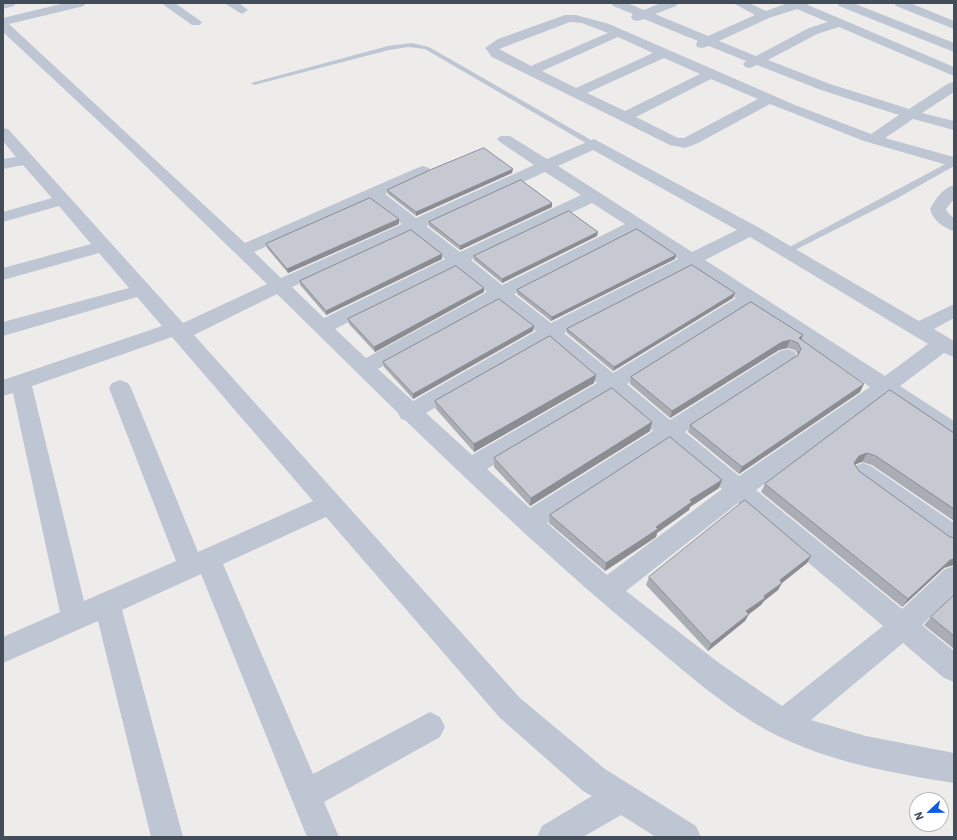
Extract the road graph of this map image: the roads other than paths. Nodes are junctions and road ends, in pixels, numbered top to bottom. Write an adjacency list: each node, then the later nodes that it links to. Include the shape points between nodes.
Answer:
1 (10, 3): 10 (street)
2 (168, 3): 15 (street)
3 (230, 3): 12 (street)
4 (617, 3): 13 (street)
5 (672, 3): 13 (street)
6 (739, 3): 14 (street)
7 (843, 3): 21 (street)
8 (900, 3): 18 (street)
9 (798, 4): 14 (street); 17 (street)
10 (3, 5)
11 (82, 5): 16 (street)
12 (242, 10)
13 (644, 14): 19 (street); 20 (street)
14 (765, 15): 20 (street)
15 (196, 22)
16 (3, 23): 53 (street)
17 (839, 23): 23 (street, via 813,31); 25 (street)
18 (954, 25)
19 (613, 31): 22 (street); 24 (street); 24 (street, via 578,18 569,18 492,48 497,54)
20 (709, 41): 22 (street); 23 (street)
21 (954, 48)
22 (670, 55): 26 (street); 29 (street)
23 (758, 60): 26 (street); 31 (street)
24 (531, 71): 29 (street)
25 (954, 72)
26 (718, 76): 30 (street); 32 (street)
27 (254, 83): 37 (lane, via 404,44 417,45 427,48)
28 (954, 86): 31 (street)
29 (576, 93): 32 (street)
30 (770, 98): 32 (street, via 685,143 675,142); 36 (street)
31 (911, 115): 33 (street); 36 (street)
32 (625, 117)
33 (954, 126)
34 (3, 132): 38 (street)
35 (505, 139): 41 (street)
36 (873, 139): 39 (street)
37 (594, 144): 41 (street); 51 (street)
38 (27, 159): 40 (street); 46 (street)
39 (954, 163): 54 (lane)
40 (3, 164)
41 (547, 166): 45 (street); 49 (street)
42 (423, 171): 44 (street)
43 (954, 190): 50 (street, via 938,209)
44 (373, 193): 49 (street); 53 (street)
45 (593, 196): 48 (street); 55 (street)
46 (63, 200): 47 (street); 52 (street)
47 (3, 217)
48 (637, 224): 56 (street); 60 (street)
49 (413, 226): 55 (street); 58 (street)
50 (954, 226)
51 (750, 230): 54 (street); 56 (street)
52 (103, 246): 57 (street); 59 (street)
53 (242, 251): 58 (street)
54 (786, 251): 65 (street)
55 (457, 260): 60 (street); 63 (street)
56 (692, 261): 61 (street); 67 (street)
57 (3, 274)
58 (279, 286): 63 (street); 66 (street)
59 (142, 290): 64 (street); 66 (street)
60 (500, 293): 67 (street); 70 (street)
61 (749, 298): 71 (street); 73 (street)
62 (954, 310): 65 (street)
63 (322, 327): 70 (street)
64 (3, 329)
65 (919, 329): 68 (street)
66 (179, 330): 72 (street); 81 (street)
67 (550, 332): 71 (street); 75 (street)
68 (948, 347): 73 (street)
69 (787, 356): 76 (street)
70 (364, 368): 75 (street)
71 (612, 384): 76 (street); 78 (street)
72 (12, 385): 88 (street)
73 (885, 387): 77 (street); 80 (street)
74 (120, 388): 84 (street)
75 (409, 413): 78 (street)
76 (669, 431): 80 (street); 82 (street)
77 (954, 432)
78 (469, 468): 82 (street)
79 (863, 472): 83 (street)
80 (739, 489): 86 (street); 89 (street)
81 (331, 504): 84 (street); 96 (street, via 510,708 594,780)
82 (528, 522): 86 (street)
83 (954, 537)
84 (200, 563): 87 (street); 95 (street)
85 (954, 577): 89 (street)
86 (606, 591): 92 (street, via 726,688)
87 (107, 604): 88 (street); 97 (street)
88 (75, 618): 90 (street)
89 (903, 626): 91 (street); 92 (street)
90 (3, 650)
91 (954, 669)
92 (784, 723): 94 (street, via 845,747)
93 (430, 727): 95 (street)
94 (954, 768)
95 (306, 795): 98 (street)
96 (621, 797): 99 (street); 100 (street)
97 (167, 837)
98 (323, 837)
99 (553, 837)
100 (684, 837)

